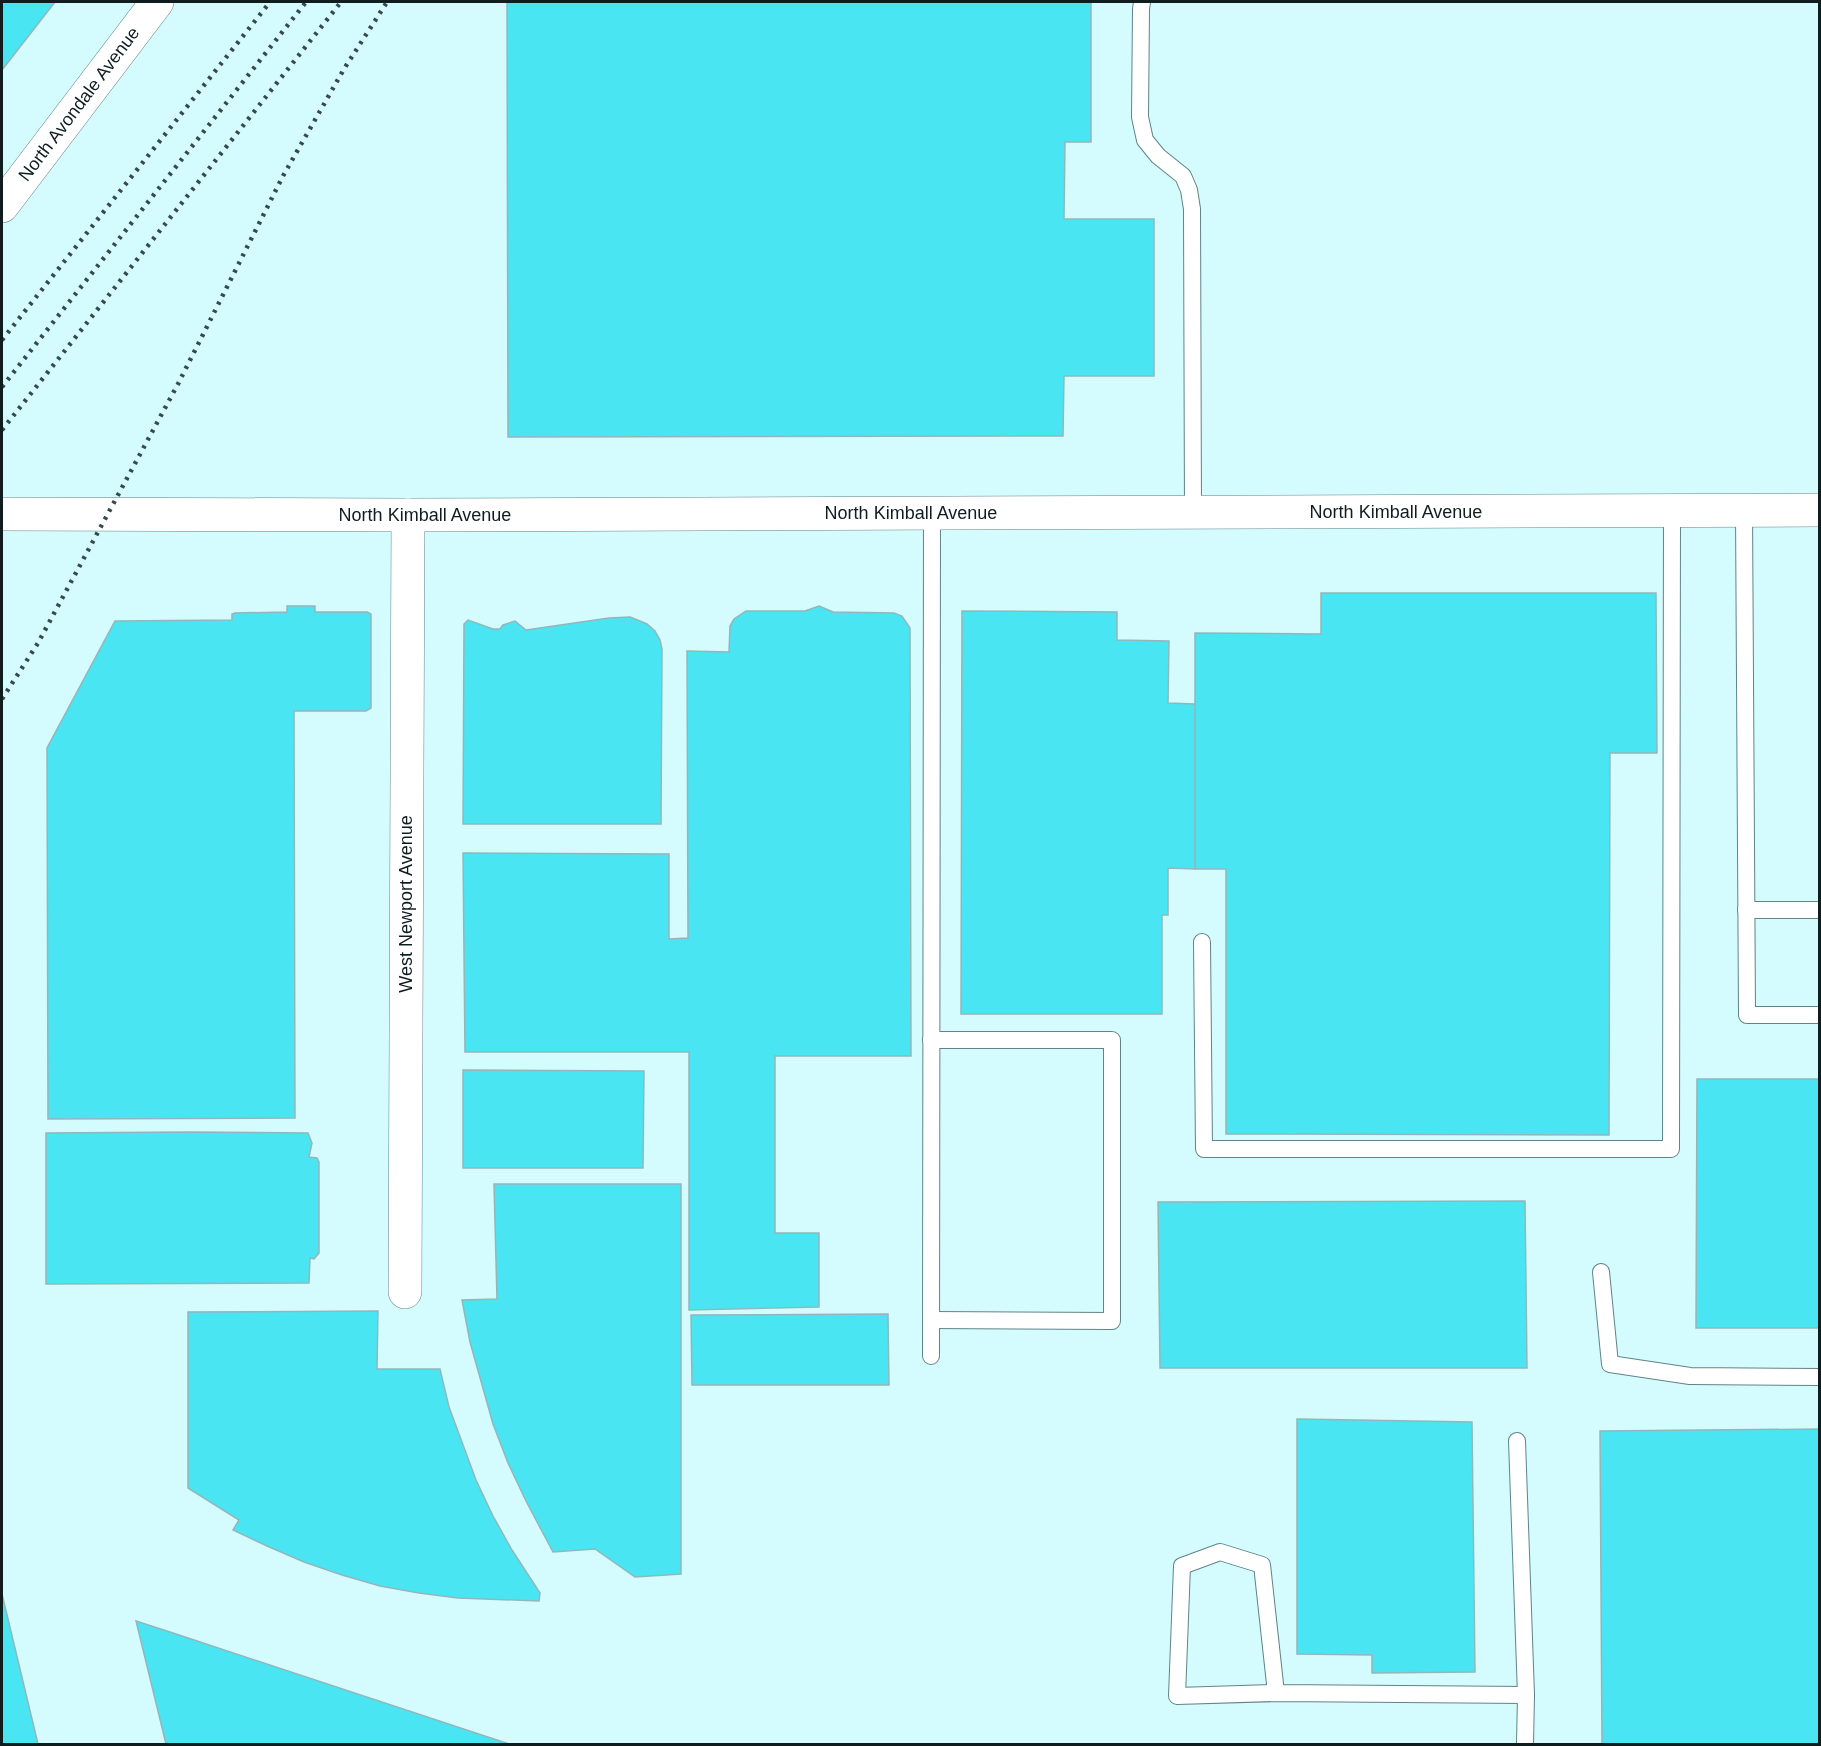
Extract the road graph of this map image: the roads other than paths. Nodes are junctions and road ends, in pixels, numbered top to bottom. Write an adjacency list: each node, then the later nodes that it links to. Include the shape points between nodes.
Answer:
1 (157, 2): 3 (street, North Avondale Avenue)
2 (1142, 2): 7 (lane, via 1140,117 1146,140 1158,156 1183,176 1192,209)
3 (2, 206)
4 (1744, 510): 5 (street, North Kimball Avenue); 6 (street, North Kimball Avenue); 11 (lane)
5 (1820, 510)
6 (1672, 511): 7 (street, North Kimball Avenue); 13 (lane, via 1671,1149 1204,1149)
7 (1193, 512): 8 (street, North Kimball Avenue)
8 (932, 513): 10 (street, North Kimball Avenue); 15 (lane)
9 (2, 514): 10 (street, North Kimball Avenue)
10 (408, 515): 17 (street, West Newport Avenue)
11 (1746, 910): 12 (lane); 14 (lane, via 1747,1015)
12 (1820, 910)
13 (1202, 942)
14 (1820, 1015)
15 (931, 1040): 18 (lane); 18 (lane, via 1112,1040 1112,1321)
16 (1601, 1272): 20 (lane, via 1610,1364 1690,1376)
17 (405, 1292)
18 (931, 1320): 19 (lane)
19 (931, 1356)
20 (1820, 1377)
21 (1517, 1441): 23 (lane)
22 (1276, 1693): 22 (lane, via 1178,1696 1182,1566 1220,1552 1262,1565); 23 (lane)
23 (1526, 1695): 24 (lane)
24 (1525, 1744)

